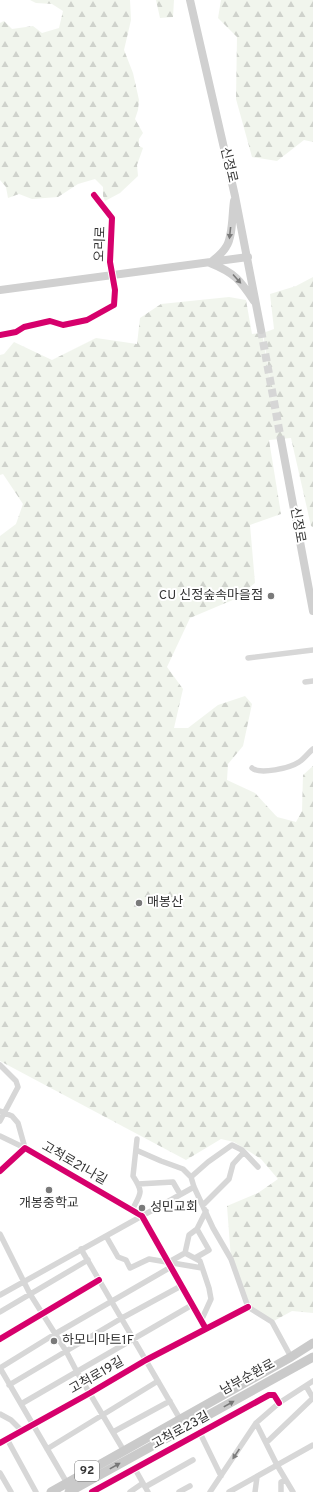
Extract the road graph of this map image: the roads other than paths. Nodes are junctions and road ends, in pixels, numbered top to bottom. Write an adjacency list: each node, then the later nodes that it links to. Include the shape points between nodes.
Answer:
1 (190, 0): 3 (main road, 신정로)
2 (94, 195): 6 (street, 오리로, via 112,218)
3 (235, 196): 4 (main road, 신정로); 5 (main road, one-way to 5, via 230,240 223,252)
4 (248, 257): 5 (main road, 오리로); 8 (main road, 신정로)
5 (210, 263): 6 (main road, 오리로); 8 (main road, one-way to 8, via 234,274)
6 (112, 276): 7 (main road, 오리로); 10 (street, via 115,290 114,305 88,320 63,325 50,321)
7 (0, 290)
8 (256, 305): 9 (main road, 신정로)
9 (261, 330)
10 (0, 335)
11 (281, 440): 12 (main road, 신정로)
12 (313, 611)
13 (313, 650): 14 (street)
14 (248, 658)
15 (313, 681): 16 (street)
16 (305, 682)
17 (313, 749): 18 (street, via 295,764 261,771)
18 (252, 768)
19 (0, 1065): 20 (street, via 16,1081 18,1087)
20 (2, 1112): 21 (street); 24 (street, 고척로21나길, via 12,1116 18,1123)
21 (0, 1121)
22 (0, 1136): 24 (street, 고척로21나길)
23 (137, 1139): 25 (street)
24 (25, 1148): 28 (street, 고척로21나길); 34 (street, 고척로21나길)
25 (136, 1150): 29 (street, via 183,1169); 30 (street, via 133,1176)
26 (244, 1152): 27 (street); 29 (street, via 232,1145); 33 (street, via 233,1164 229,1179)
27 (258, 1167)
28 (0, 1171)
29 (191, 1177): 31 (street)
30 (138, 1184): 32 (street, via 173,1182); 34 (street, via 141,1193)
31 (194, 1187): 32 (street); 33 (street)
32 (180, 1194): 35 (street)
33 (204, 1208): 36 (street); 52 (street, via 232,1259)
34 (132, 1210): 35 (street, 고척로21나길)
35 (142, 1216): 38 (street); 43 (street)
36 (196, 1229): 40 (street, via 188,1235); 41 (street, via 209,1250)
37 (0, 1234): 46 (street)
38 (106, 1236): 39 (street); 43 (street, via 118,1257 126,1260 130,1268 150,1259)
39 (82, 1249): 42 (street); 46 (street)
40 (185, 1253): 41 (street); 43 (street)
41 (195, 1258): 44 (street, via 200,1261)
42 (88, 1260): 45 (street); 48 (street)
43 (170, 1265): 44 (street); 47 (street); 50 (street)
44 (202, 1268): 56 (street, via 211,1299)
45 (99, 1280): 50 (street); 54 (street)
46 (24, 1282): 48 (street); 49 (street)
47 (181, 1286): 51 (street); 55 (street)
48 (30, 1294): 53 (street); 54 (street)
49 (0, 1295)
50 (111, 1301): 55 (street); 58 (street)
51 (192, 1305): 56 (street); 59 (street)
52 (248, 1307): 57 (street, 고척로19길); 64 (street, via 272,1322)
53 (0, 1312)
54 (43, 1314): 58 (street); 60 (street)
55 (122, 1318): 59 (street); 63 (street)
56 (201, 1321): 57 (street)
57 (206, 1329): 66 (street, 고척로19길)
58 (55, 1334): 63 (street); 67 (street)
59 (133, 1338): 66 (street); 68 (street)
60 (0, 1339)
61 (313, 1343): 64 (main road, 남부순환로)
62 (313, 1347): 64 (main road, 남부순환로 / 92)
63 (66, 1351): 68 (street); 71 (street)
64 (291, 1357): 80 (main road, 남부순환로 / 92)
65 (313, 1357): 101 (main road, 남부순환로 / 92, one-way to 65)
66 (146, 1360): 69 (street); 73 (street, 고척로19길)
67 (0, 1368): 71 (street)
68 (77, 1372): 73 (street); 77 (street)
69 (158, 1381): 75 (street); 79 (street)
70 (313, 1382): 72 (street)
71 (9, 1384): 77 (street)
72 (306, 1386): 74 (street); 76 (street)
73 (90, 1393): 79 (street); 82 (street, 고척로19길)
74 (313, 1398): 88 (street)
75 (170, 1401): 80 (street); 84 (street)
76 (279, 1403): 81 (street); 85 (street, 고척로23길, via 274,1395 269,1395)
77 (21, 1404): 82 (street)
78 (0, 1414): 83 (street)
79 (103, 1415): 84 (street); 90 (street)
80 (180, 1419): 91 (main road, 남부순환로 / 92)
81 (256, 1423): 88 (street); 96 (street, one-way to 96)
82 (32, 1425): 83 (street, 고척로19길); 90 (street)
83 (22, 1430): 86 (street, 고척로19길)
84 (113, 1432): 91 (street)
85 (200, 1433): 94 (street, 고척로23길); 96 (street)
86 (7, 1439): 87 (street, 고척로19길); 103 (street)
87 (0, 1442)
88 (266, 1443): 93 (street)
89 (313, 1445): 93 (street)
90 (47, 1449): 101 (street)
91 (124, 1451): 101 (main road, 남부순환로 / 92)
92 (192, 1460): 100 (street)
93 (277, 1465): 97 (street); 98 (street)
94 (135, 1469): 100 (street); 105 (street, 고척로23길)
95 (0, 1474): 102 (street)
96 (221, 1476): 108 (street)
97 (257, 1477): 109 (street); 110 (street)
98 (286, 1480): 111 (street, via 281,1482); 112 (street)
99 (190, 1486): 107 (street)
100 (145, 1487): 106 (street)
101 (68, 1488): 104 (main road, 남부순환로 / 92)
102 (11, 1492)
103 (36, 1492)
104 (51, 1492)
105 (92, 1492)
106 (130, 1492)
107 (179, 1492)
108 (210, 1492)
109 (229, 1492)
110 (254, 1492)
111 (281, 1492)
112 (293, 1492)

